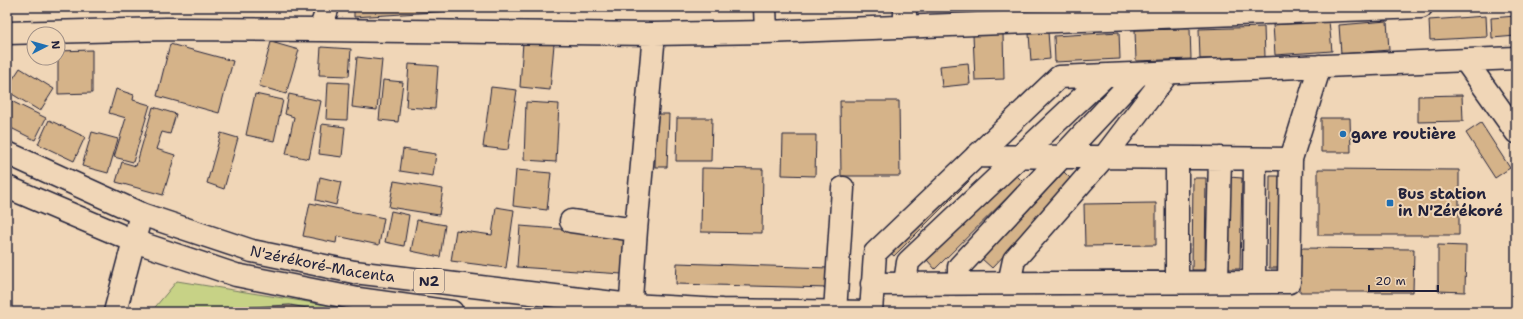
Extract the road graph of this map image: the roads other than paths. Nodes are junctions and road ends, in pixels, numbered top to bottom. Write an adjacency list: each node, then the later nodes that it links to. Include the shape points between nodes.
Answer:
1 (328, 7): 5 (main road)
2 (765, 7): 6 (main road)
3 (1421, 7): 4 (main road)
4 (905, 17): 6 (main road)
5 (320, 30): 7 (main road, via 166,29); 8 (main road)
6 (766, 32): 8 (main road)
7 (7, 33)
8 (654, 34): 29 (main road)
9 (1516, 58): 10 (main road)
10 (1465, 60): 11 (main road); 15 (main road)
11 (1320, 66): 12 (main road); 24 (main road)
12 (1168, 73): 13 (main road); 20 (main road)
13 (1139, 74): 14 (main road); 19 (main road)
14 (1105, 76): 17 (main road, via 1059,77); 18 (main road)
15 (1516, 132)
16 (7, 153): 27 (main road, N'zérékoré-Macenta / N2)
17 (976, 156): 18 (main road); 37 (main road, via 874,253)
18 (1020, 156): 19 (main road); 34 (main road, via 908,262)
19 (1063, 157): 20 (main road); 35 (main road, via 959,267)
20 (1104, 157): 21 (main road); 36 (main road, via 1014,260)
21 (1177, 158): 22 (main road); 31 (main road)
22 (1220, 158): 23 (main road); 32 (main road)
23 (1255, 159): 24 (main road); 33 (main road)
24 (1290, 159): 33 (main road, via 1289,282)
25 (7, 187): 30 (main road, N2)
26 (843, 188): 41 (main road)
27 (141, 214): 30 (main road); 38 (main road, N'zérékoré-Macenta / N2, via 252,251 354,272)
28 (571, 221): 29 (main road)
29 (636, 230): 38 (main road)
30 (134, 241): 39 (main road); 40 (main road, N2, via 236,275 358,299)
31 (1177, 282): 32 (main road); 36 (main road)
32 (1217, 282): 33 (main road)
33 (1254, 282)
34 (905, 283): 35 (main road); 37 (main road)
35 (959, 283): 36 (main road)
36 (1009, 283)
37 (872, 284): 42 (main road)
38 (630, 308): 41 (main road, N'zérékoré-Macenta / N2)
39 (115, 312)
40 (452, 312)
41 (835, 312): 42 (main road, N'zérékoré-Macenta / N2)
42 (871, 312)

